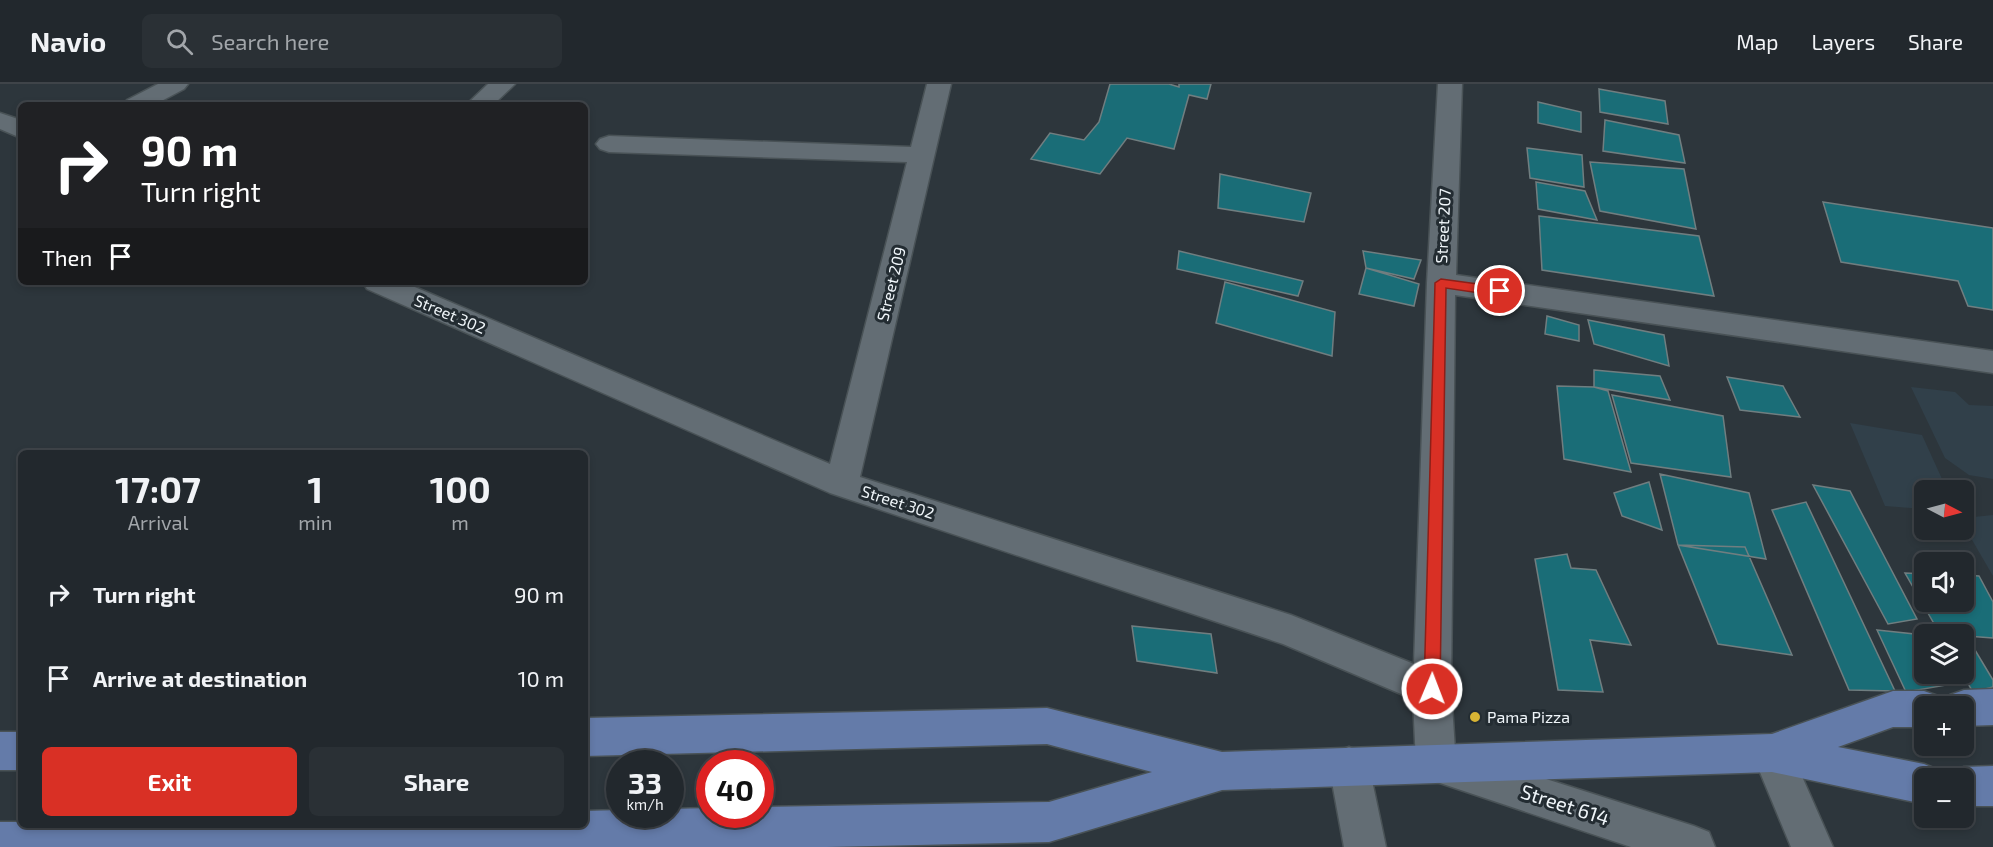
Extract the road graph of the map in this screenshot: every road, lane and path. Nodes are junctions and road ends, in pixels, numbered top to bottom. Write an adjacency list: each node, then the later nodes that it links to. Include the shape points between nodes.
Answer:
1 (176, 84): 5 (street)
2 (503, 84): 6 (street)
3 (939, 84): 10 (street, Street 209)
4 (1450, 84): 11 (street, Street 207)
5 (142, 102)
6 (482, 102)
7 (0, 120): 8 (street)
8 (18, 129)
9 (609, 144): 10 (street)
10 (923, 155): 14 (street, Street 209)
11 (1441, 283): 13 (street); 15 (street, Street 207)
12 (384, 285): 14 (street, Street 302)
13 (1993, 363)
14 (842, 484): 15 (street, Street 302, via 1291,632)
15 (1432, 689): 23 (street, Street 207)
16 (1993, 707): 17 (main road)
17 (1974, 708)
18 (1914, 709): 22 (main road, via 1893,710)
19 (588, 737): 25 (main road, via 1047,726)
20 (0, 751): 21 (main road)
21 (18, 751)
22 (1772, 753): 23 (main road); 26 (main road); 33 (street)
23 (1436, 763): 24 (main road); 32 (street, Street 614)
24 (1349, 766): 25 (main road); 31 (street)
25 (1222, 771): 29 (main road, via 1049,822)
26 (1914, 782)
27 (1993, 786): 28 (main road)
28 (1974, 787)
29 (728, 838): 30 (main road)
30 (0, 843)
31 (1365, 847)
32 (1694, 847)
33 (1812, 847)

